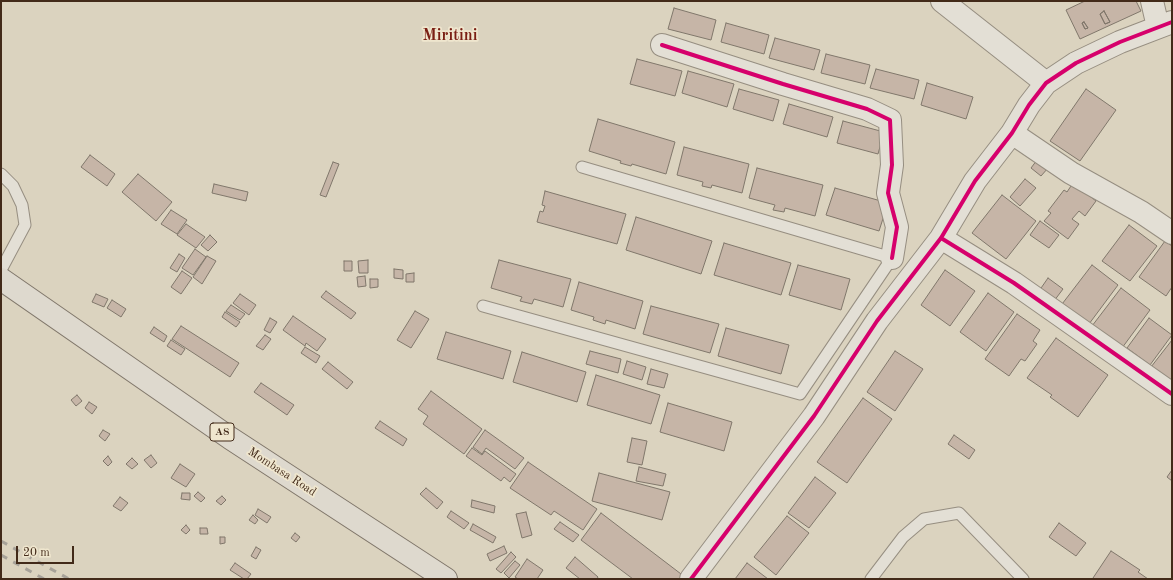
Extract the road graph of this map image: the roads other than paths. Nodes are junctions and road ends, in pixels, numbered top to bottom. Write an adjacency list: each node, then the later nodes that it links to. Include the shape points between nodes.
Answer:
1 (942, 1): 5 (street)
2 (1152, 1): 3 (street)
3 (1165, 24): 5 (street, via 1076,63)
4 (662, 45): 11 (street, via 867,110 890,120 892,165 888,193 897,227)
5 (1046, 83): 6 (street)
6 (1012, 133): 9 (street, via 1071,173 1141,212); 10 (street, via 975,181)
7 (582, 167): 11 (lane)
8 (1, 174): 12 (lane, via 13,186 22,205 25,225)
9 (1172, 233)
10 (941, 238): 15 (street); 16 (street, via 1014,283)
11 (892, 258): 15 (lane)
12 (1, 270)
13 (1, 279): 17 (highway, Mombasa Road / A8, via 230,438)
14 (483, 306): 15 (lane, via 800,394)
15 (868, 314): 18 (street, via 814,416)
16 (1172, 394)
17 (446, 579)
18 (691, 579)
19 (871, 579): 20 (lane, via 903,537 924,519 959,514)
20 (1023, 579)

